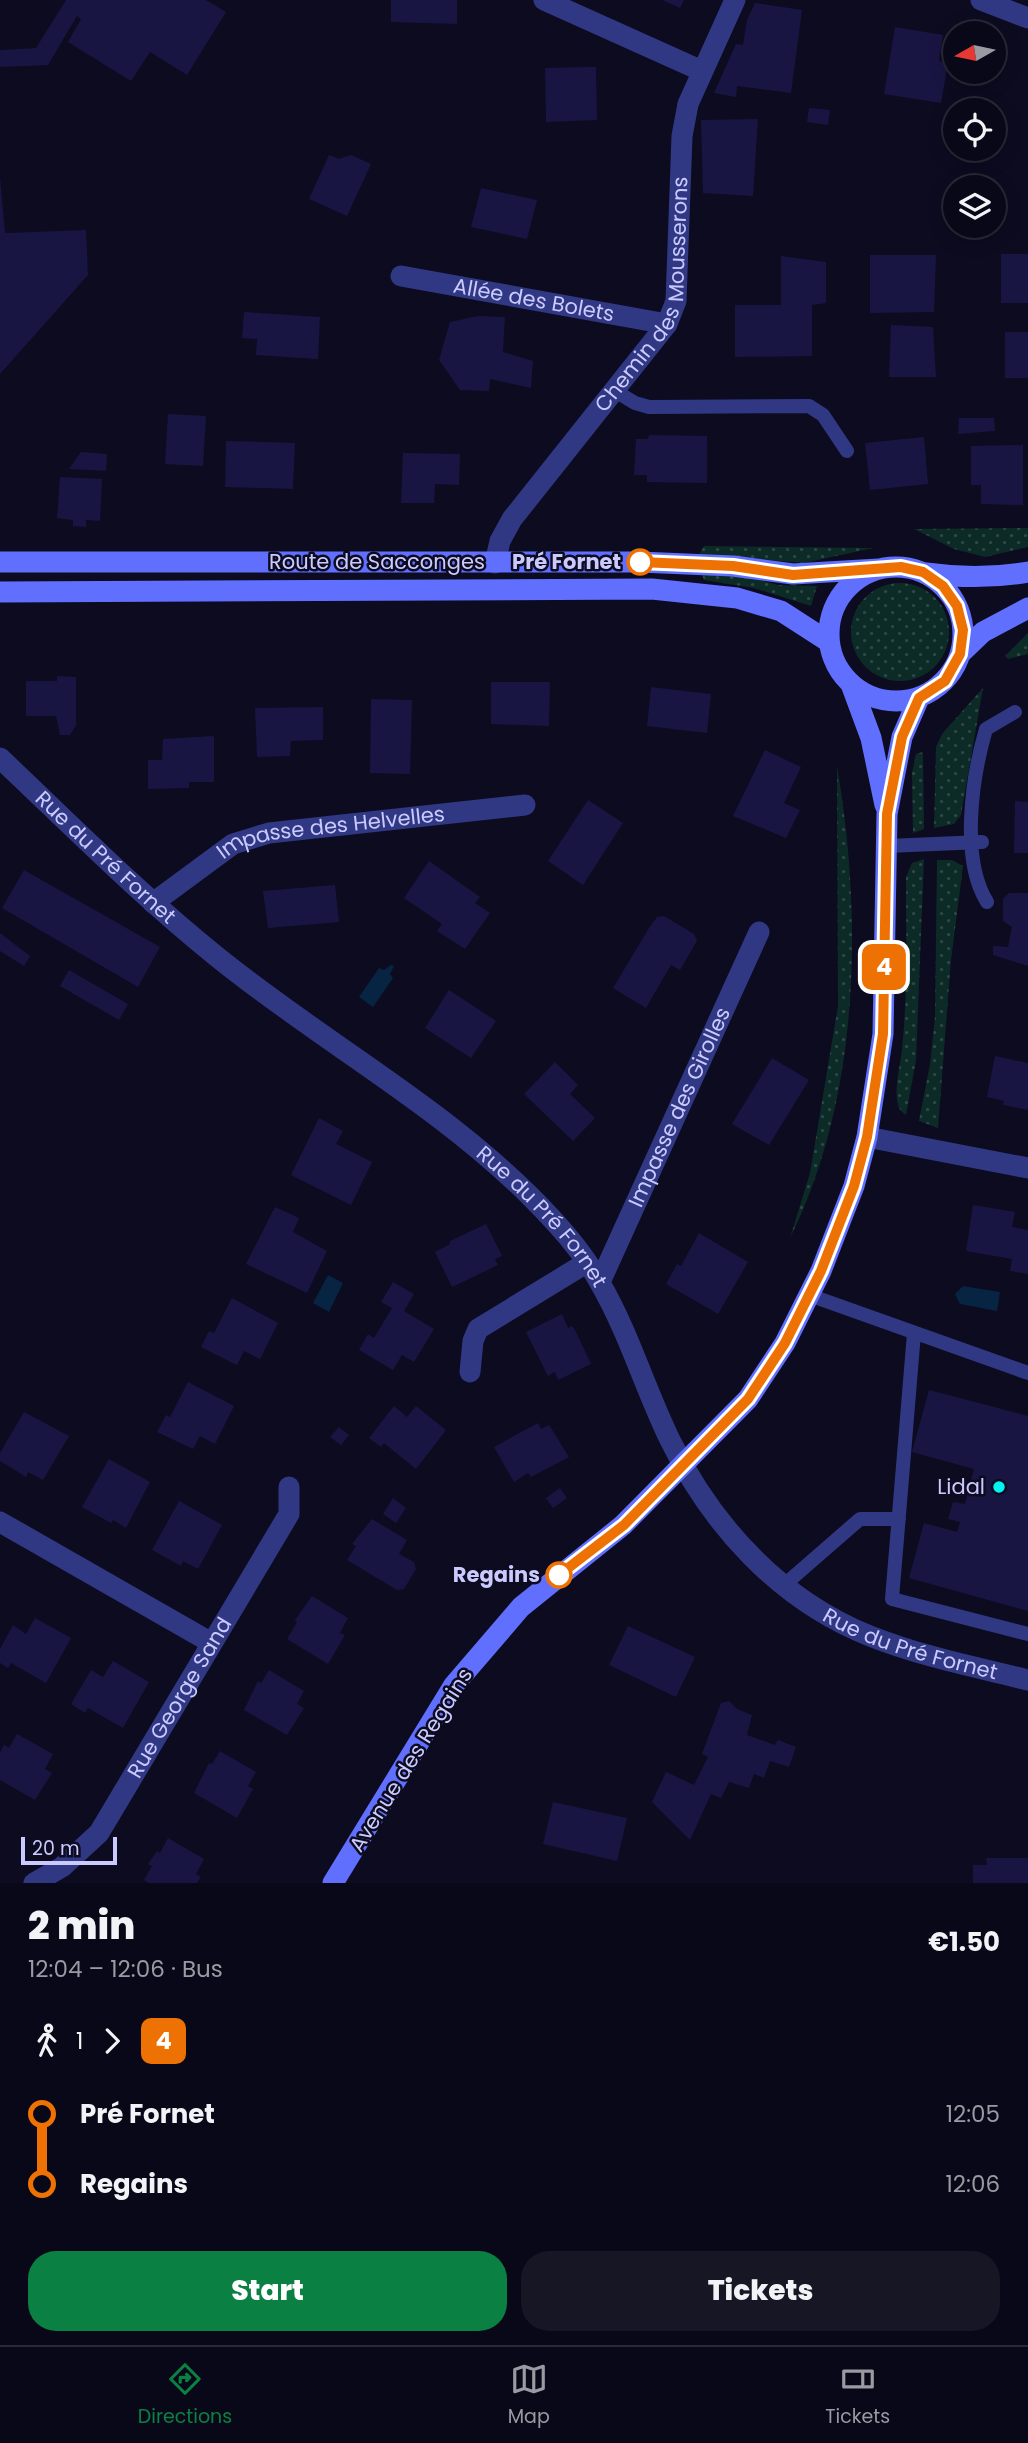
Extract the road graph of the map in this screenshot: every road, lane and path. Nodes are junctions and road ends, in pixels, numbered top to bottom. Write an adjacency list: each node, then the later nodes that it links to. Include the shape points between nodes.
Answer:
1 (544, 0): 5 (street)
2 (735, 0): 5 (street, Chemin des Mousserons)
3 (981, 0): 4 (street)
4 (1028, 18)
5 (702, 71): 7 (street, Chemin des Mousserons, via 688,104 682,136 676,300)
6 (401, 275): 7 (street, Allée des Bolets)
7 (667, 324): 8 (street, Chemin des Mousserons)
8 (615, 391): 9 (lane, via 649,407 809,406 823,415); 11 (street, Chemin des Mousserons, via 512,519)
9 (846, 451)
10 (0, 562): 11 (street, Route de Sacconges)
11 (495, 563): 12 (street, Route de Sacconges, via 733,566 793,575)
12 (879, 569): 13 (street); 17 (street, via 858,579 841,596 831,618)
13 (923, 572): 14 (street, via 972,578); 18 (street, via 943,586 957,606 963,630)
14 (1028, 572)
15 (0, 592): 17 (street, Route de Sacconges, via 652,589 714,594 781,611)
16 (1028, 608): 18 (street, via 983,632)
17 (829, 642): 19 (street, via 836,665)
18 (960, 654): 20 (street, via 945,681)
19 (851, 684): 20 (street, via 871,697 895,702); 24 (street, Avenue des Regains, via 871,738)
20 (919, 698): 24 (street, Avenue des Regains, via 902,737)
21 (1015, 712): 25 (lane, via 986,729 979,752)
22 (0, 758): 28 (street, Rue du Pré Fornet)
23 (525, 804): 28 (street, Impasse des Helvelles, via 269,833 233,844)
24 (887, 814): 26 (street, Avenue des Regains)
25 (976, 842): 26 (lane); 27 (lane, via 979,890)
26 (887, 846): 30 (street, Avenue des Regains, via 883,1034)
27 (987, 902)
28 (153, 903): 32 (street, Rue du Pré Fornet, via 218,957 484,1152 567,1235)
29 (760, 932): 33 (street, Impasse des Girolles)
30 (867, 1137): 31 (street); 34 (street, Avenue des Regains, via 854,1186)
31 (1028, 1168)
32 (586, 1263): 33 (street, Rue du Pré Fornet); 36 (street, via 478,1329)
33 (600, 1282): 38 (street, Rue du Pré Fornet)
34 (809, 1295): 35 (lane); 38 (street, Avenue des Regains, via 785,1343 748,1399)
35 (914, 1333): 37 (lane); 40 (lane)
36 (470, 1372)
37 (1028, 1373)
38 (684, 1465): 42 (street, Rue du Pré Fornet, via 755,1563); 47 (street, Avenue des Regains, via 624,1525 521,1607 492,1638 454,1685)
39 (289, 1488): 44 (street, Rue George Sand, via 289,1514)
40 (899, 1519): 42 (lane, via 860,1519); 43 (lane, via 892,1600)
41 (0, 1522): 44 (street)
42 (783, 1586): 45 (street, Rue du Pré Fornet, via 870,1636)
43 (1028, 1634)
44 (210, 1642): 46 (street, Rue George Sand, via 99,1833 62,1867)
45 (1028, 1680)
46 (34, 1883)
47 (333, 1883)

